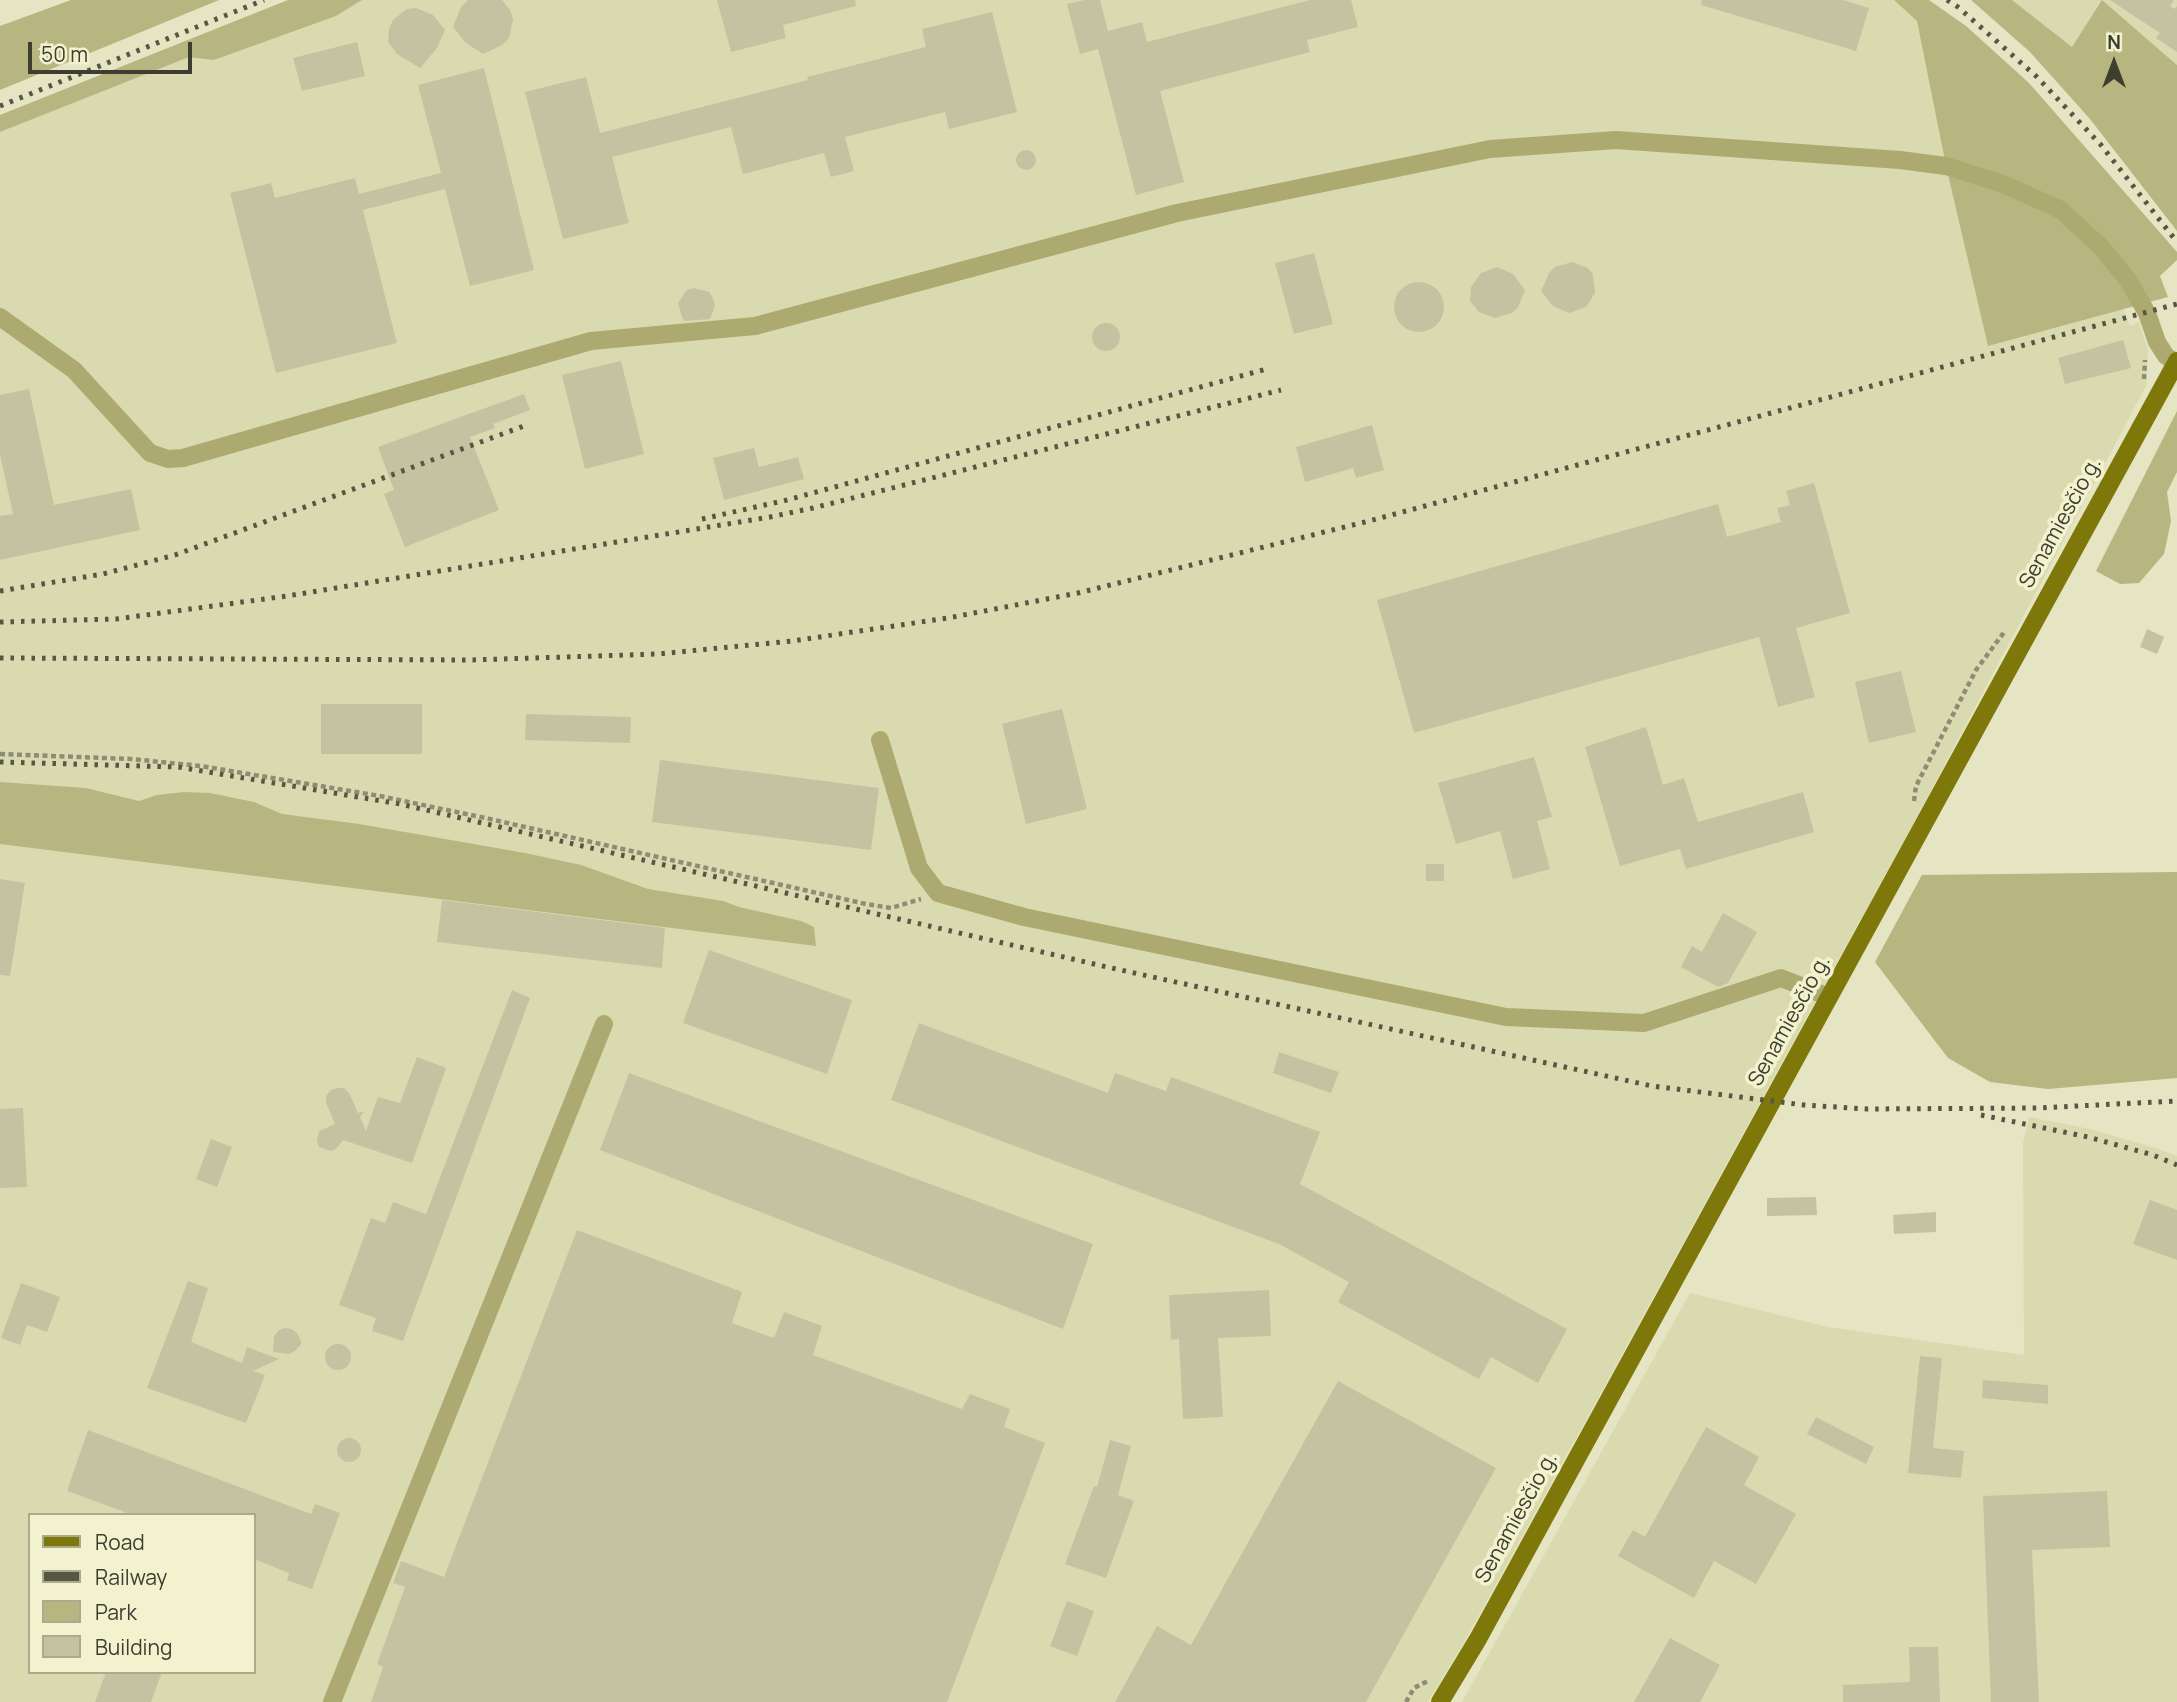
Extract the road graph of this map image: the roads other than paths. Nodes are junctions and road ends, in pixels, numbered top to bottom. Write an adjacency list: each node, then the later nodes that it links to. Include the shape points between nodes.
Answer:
1 (0, 317): 2 (street, via 74,370 150,453 183,458 591,341 755,326 1178,213 1490,149 1616,139 1900,160 1946,166 2003,184 2062,210 2101,247 2128,280 2166,356)
2 (2176, 362): 4 (main road, Senamiesčio g.)
3 (880, 740): 4 (street, via 919,868 938,894 1024,917 1506,1017 1644,1023 1781,978)
4 (1829, 998): 7 (main road, Senamiesčio g.)
5 (604, 1024): 6 (street)
6 (332, 1702)
7 (1440, 1702)

